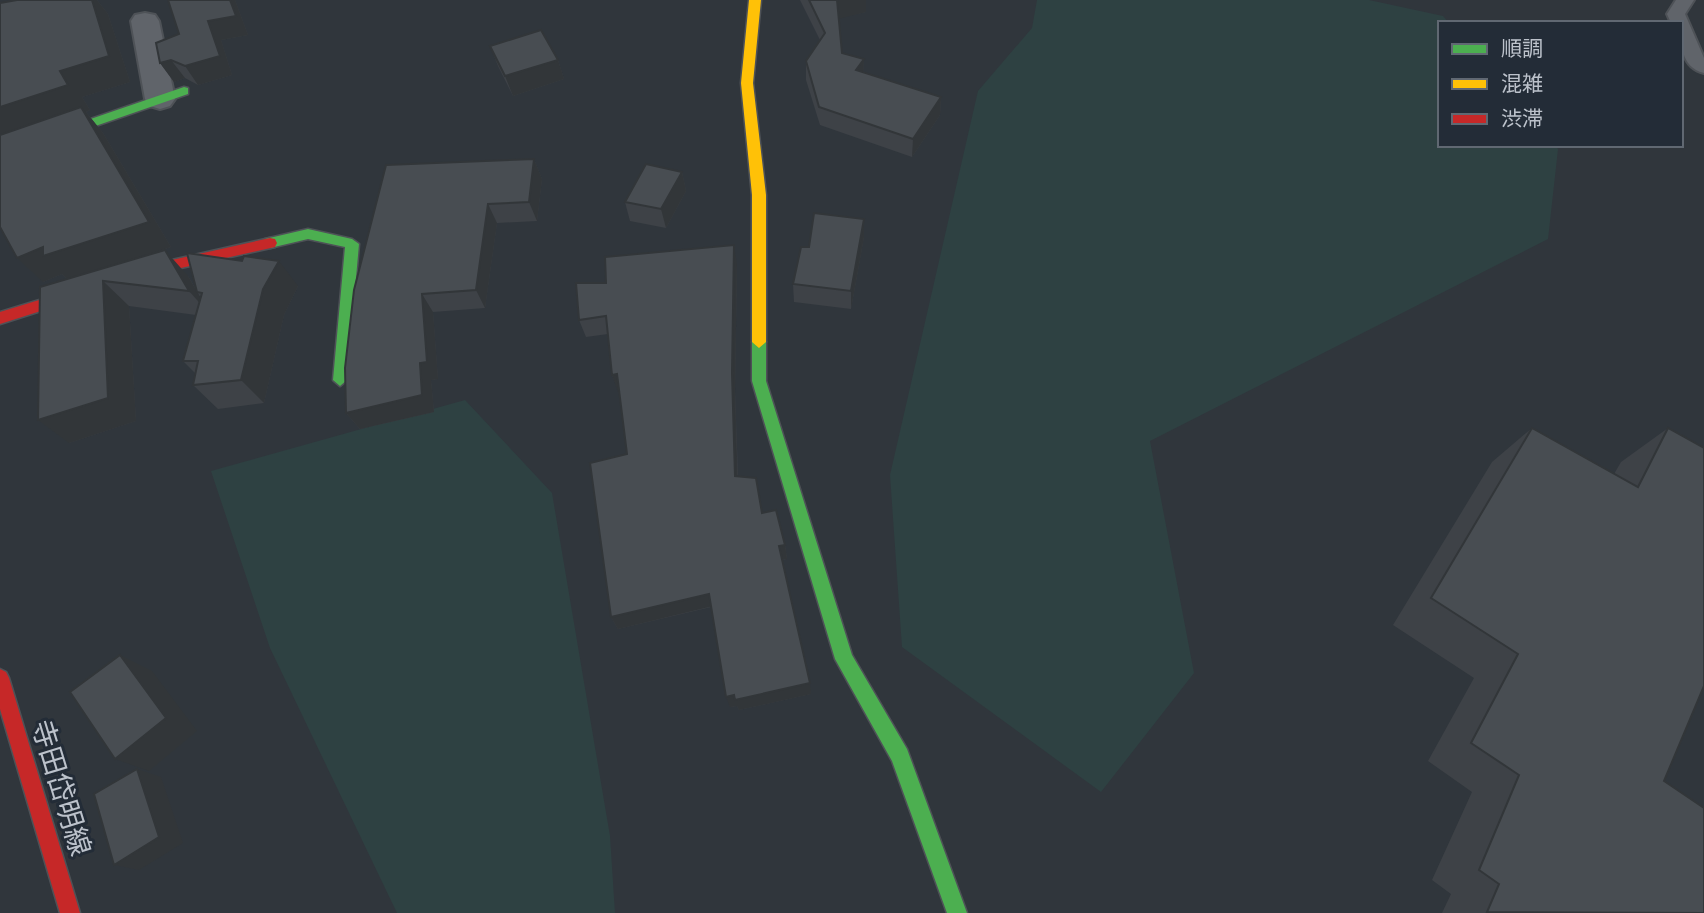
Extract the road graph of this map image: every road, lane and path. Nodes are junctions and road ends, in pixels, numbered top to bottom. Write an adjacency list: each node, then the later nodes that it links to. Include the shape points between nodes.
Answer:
1 (755, 0): 13 (street, via 747,83 760,195 760,381 844,659 900,756)
2 (1685, 0): 4 (lane, via 1676,14)
3 (145, 21): 7 (street)
4 (1679, 21)
5 (1683, 31): 6 (lane, via 1696,61)
6 (1704, 67)
7 (172, 95): 8 (street)
8 (0, 155)
9 (0, 318): 10 (street, via 163,267 308,234 352,244)
10 (340, 380)
11 (0, 678): 12 (street, 寺田岱明線)
12 (70, 913)
13 (957, 913)

